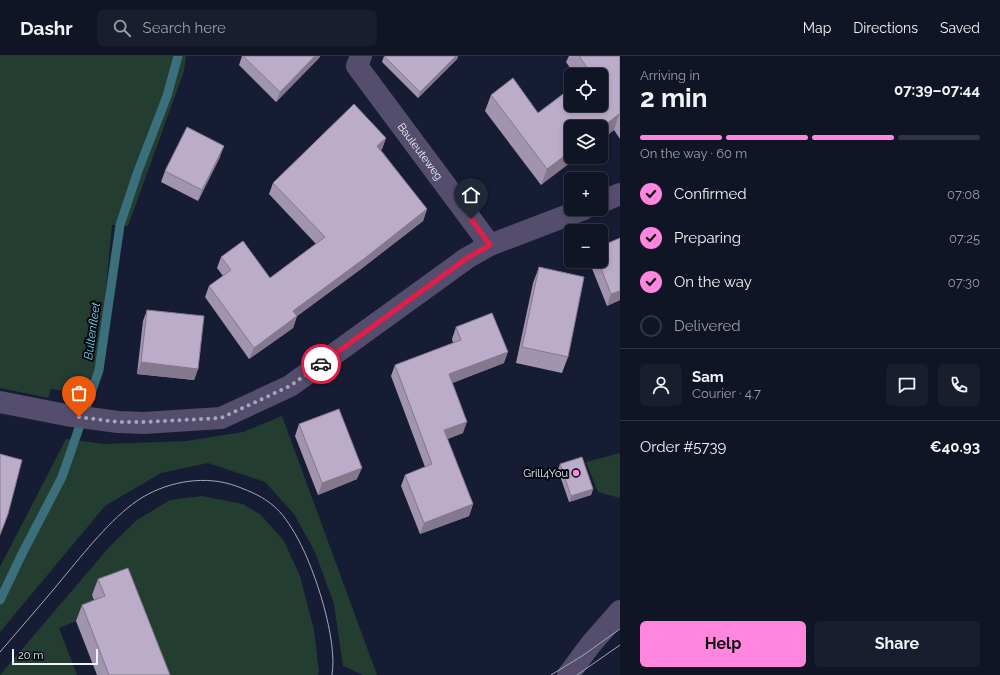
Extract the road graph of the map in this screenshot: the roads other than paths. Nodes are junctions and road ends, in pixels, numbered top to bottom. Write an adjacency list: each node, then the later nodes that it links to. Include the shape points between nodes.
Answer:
1 (361, 56): 5 (street, Bauleuteweg, via 357,66)
2 (620, 194): 3 (street)
3 (608, 199)
4 (566, 216): 5 (street)
5 (490, 245): 6 (street, via 467,258 290,386 221,418 118,422 66,416)
6 (0, 402)
7 (620, 611): 8 (street)
8 (568, 675)

